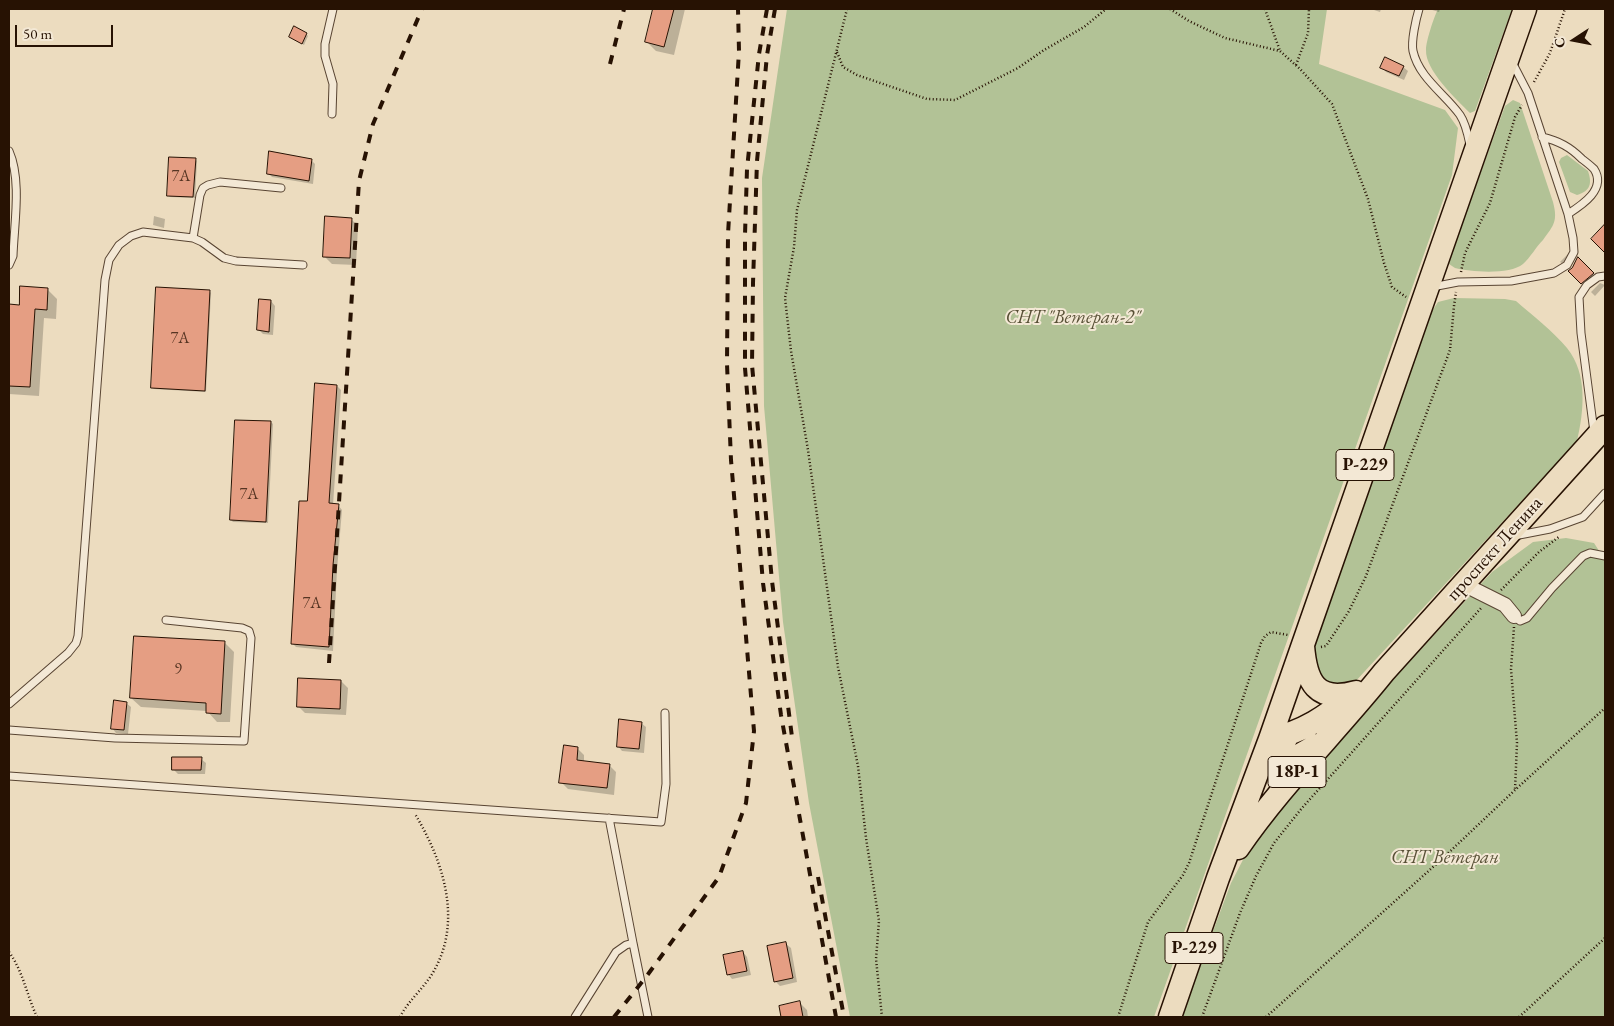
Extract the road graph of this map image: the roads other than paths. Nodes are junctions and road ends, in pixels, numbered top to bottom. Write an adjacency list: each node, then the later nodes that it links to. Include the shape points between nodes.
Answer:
1 (333, 9): 5 (lane, via 325,50 333,84)
2 (1419, 9): 8 (lane, via 1412,49 1421,70 1461,116 1471,149)
3 (1525, 9): 4 (main road, Р-229)
4 (1508, 55): 6 (lane, via 1528,93); 8 (main road, Р-229)
5 (332, 114)
6 (1542, 137): 10 (lane); 10 (lane, via 1573,150 1594,170 1597,180 1591,197)
7 (9, 151): 12 (lane, via 15,190 13,256)
8 (1469, 168): 15 (main road, Р-229)
9 (282, 188): 11 (lane, via 220,182 208,185 200,195)
10 (1568, 214): 15 (lane, via 1574,252 1567,265 1554,274 1511,281 1458,282)
11 (193, 238): 13 (lane, via 224,258 236,261); 26 (lane, via 143,232 118,245 109,260 78,636 68,653)
12 (9, 264)
13 (303, 265)
14 (1605, 276): 16 (lane, via 1598,276 1579,297 1581,333)
15 (1424, 296): 23 (main road, Р-229)
16 (1600, 433): 18 (main road, проспект Ленина / 18Р-1)
17 (1605, 493): 18 (lane, via 1583,517 1534,533)
18 (1506, 537): 20 (main road, проспект Ленина / 18Р-1)
19 (1605, 556): 21 (lane, via 1590,553 1583,556 1527,618 1520,621)
20 (1463, 584): 21 (street, via 1505,605); 24 (main road, проспект Ленина / 18Р-1)
21 (1514, 616)
22 (166, 620): 28 (lane, via 249,631 244,741 115,738)
23 (1303, 641): 25 (main road, via 1307,675 1320,691 1338,696); 29 (main road, Р-229)
24 (1384, 672): 25 (main road, проспект Ленина / 18Р-1); 30 (main road, проспект Ленина / 18Р-1)
25 (1356, 692): 29 (main road, проспект Ленина / 18Р-1, via 1306,728)
26 (9, 704)
27 (665, 713): 32 (lane, via 666,784 661,822)
28 (9, 730)
29 (1279, 737): 30 (main road, via 1288,757 1304,754); 33 (main road, Р-229)
30 (1326, 739): 33 (main road, проспект Ленина / 18Р-1, via 1276,795)
31 (9, 776): 32 (lane)
32 (609, 818): 34 (lane)
33 (1218, 878): 37 (main road, Р-229)
34 (633, 943): 35 (lane, via 616,952); 36 (lane)
35 (575, 1017)
36 (648, 1017)
37 (1170, 1017)

